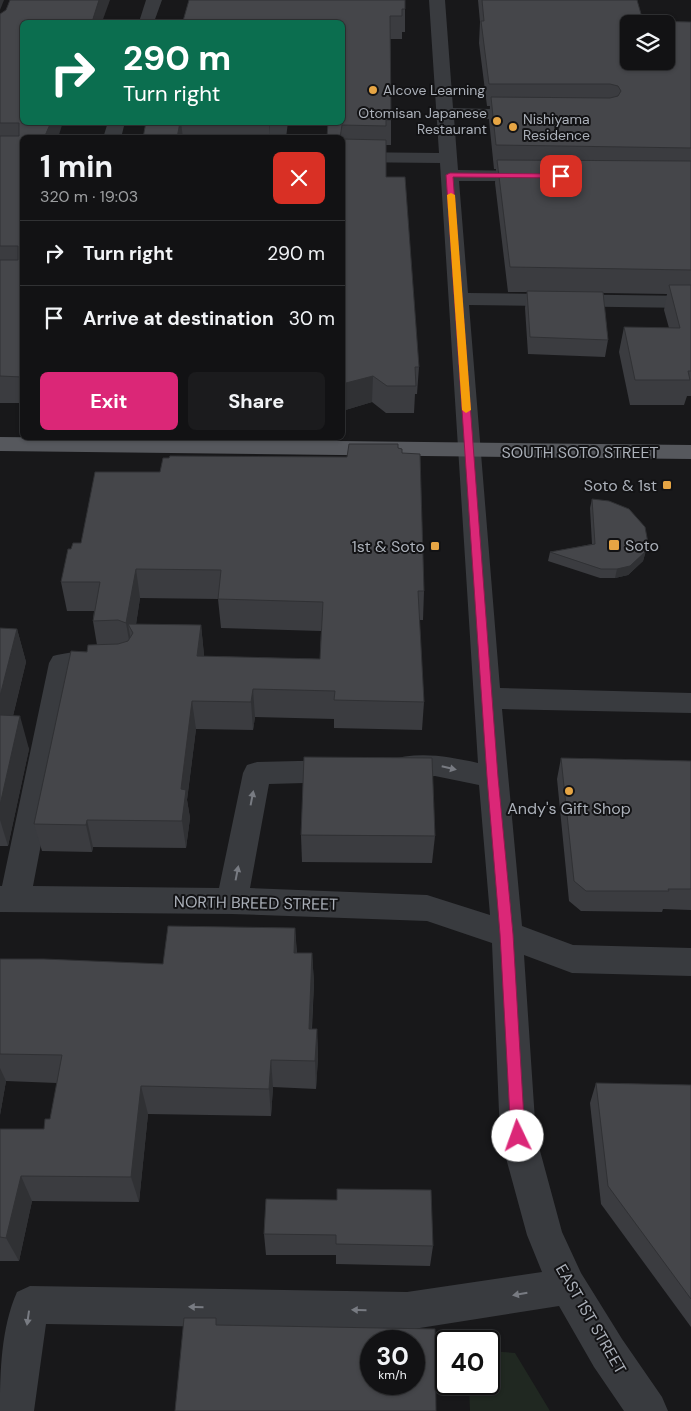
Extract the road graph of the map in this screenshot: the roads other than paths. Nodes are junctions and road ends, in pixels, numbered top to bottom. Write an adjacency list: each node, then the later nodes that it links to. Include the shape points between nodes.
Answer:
1 (154, 0): 4 (street)
2 (292, 0): 5 (street)
3 (437, 0): 6 (street, EAST 1ST STREET)
4 (148, 20)
5 (293, 20)
6 (445, 113): 7 (street); 9 (street, EAST 1ST STREET)
7 (541, 115)
8 (345, 157): 9 (street)
9 (449, 167): 10 (street); 11 (street, EAST 1ST STREET)
10 (546, 176)
11 (458, 300): 12 (street); 15 (street, EAST 1ST STREET)
12 (691, 302)
13 (223, 442): 14 (main road, SOUTH SOTO STREET); 15 (main road, SOUTH SOTO STREET)
14 (0, 444)
15 (469, 451): 16 (main road, SOUTH SOTO STREET); 18 (street, EAST 1ST STREET)
16 (691, 452)
17 (123, 661): 21 (street, via 62,662)
18 (487, 698): 19 (street); 20 (street, EAST 1ST STREET)
19 (691, 703)
20 (492, 777): 22 (street, one-way to 20, via 257,773 435,765); 23 (street, EAST 1ST STREET)
21 (7, 899): 22 (street, NORTH BREED STREET)
22 (232, 901): 23 (street, NORTH BREED STREET, via 427,908)
23 (507, 934): 24 (street, NORTH BREED STREET, via 572,959); 25 (street, EAST 1ST STREET, via 518,1136 546,1235)
24 (691, 962)
25 (568, 1286): 26 (street, one-way to 26, via 406,1311 30,1305); 27 (street, EAST 1ST STREET)
26 (14, 1411)
27 (648, 1411)

